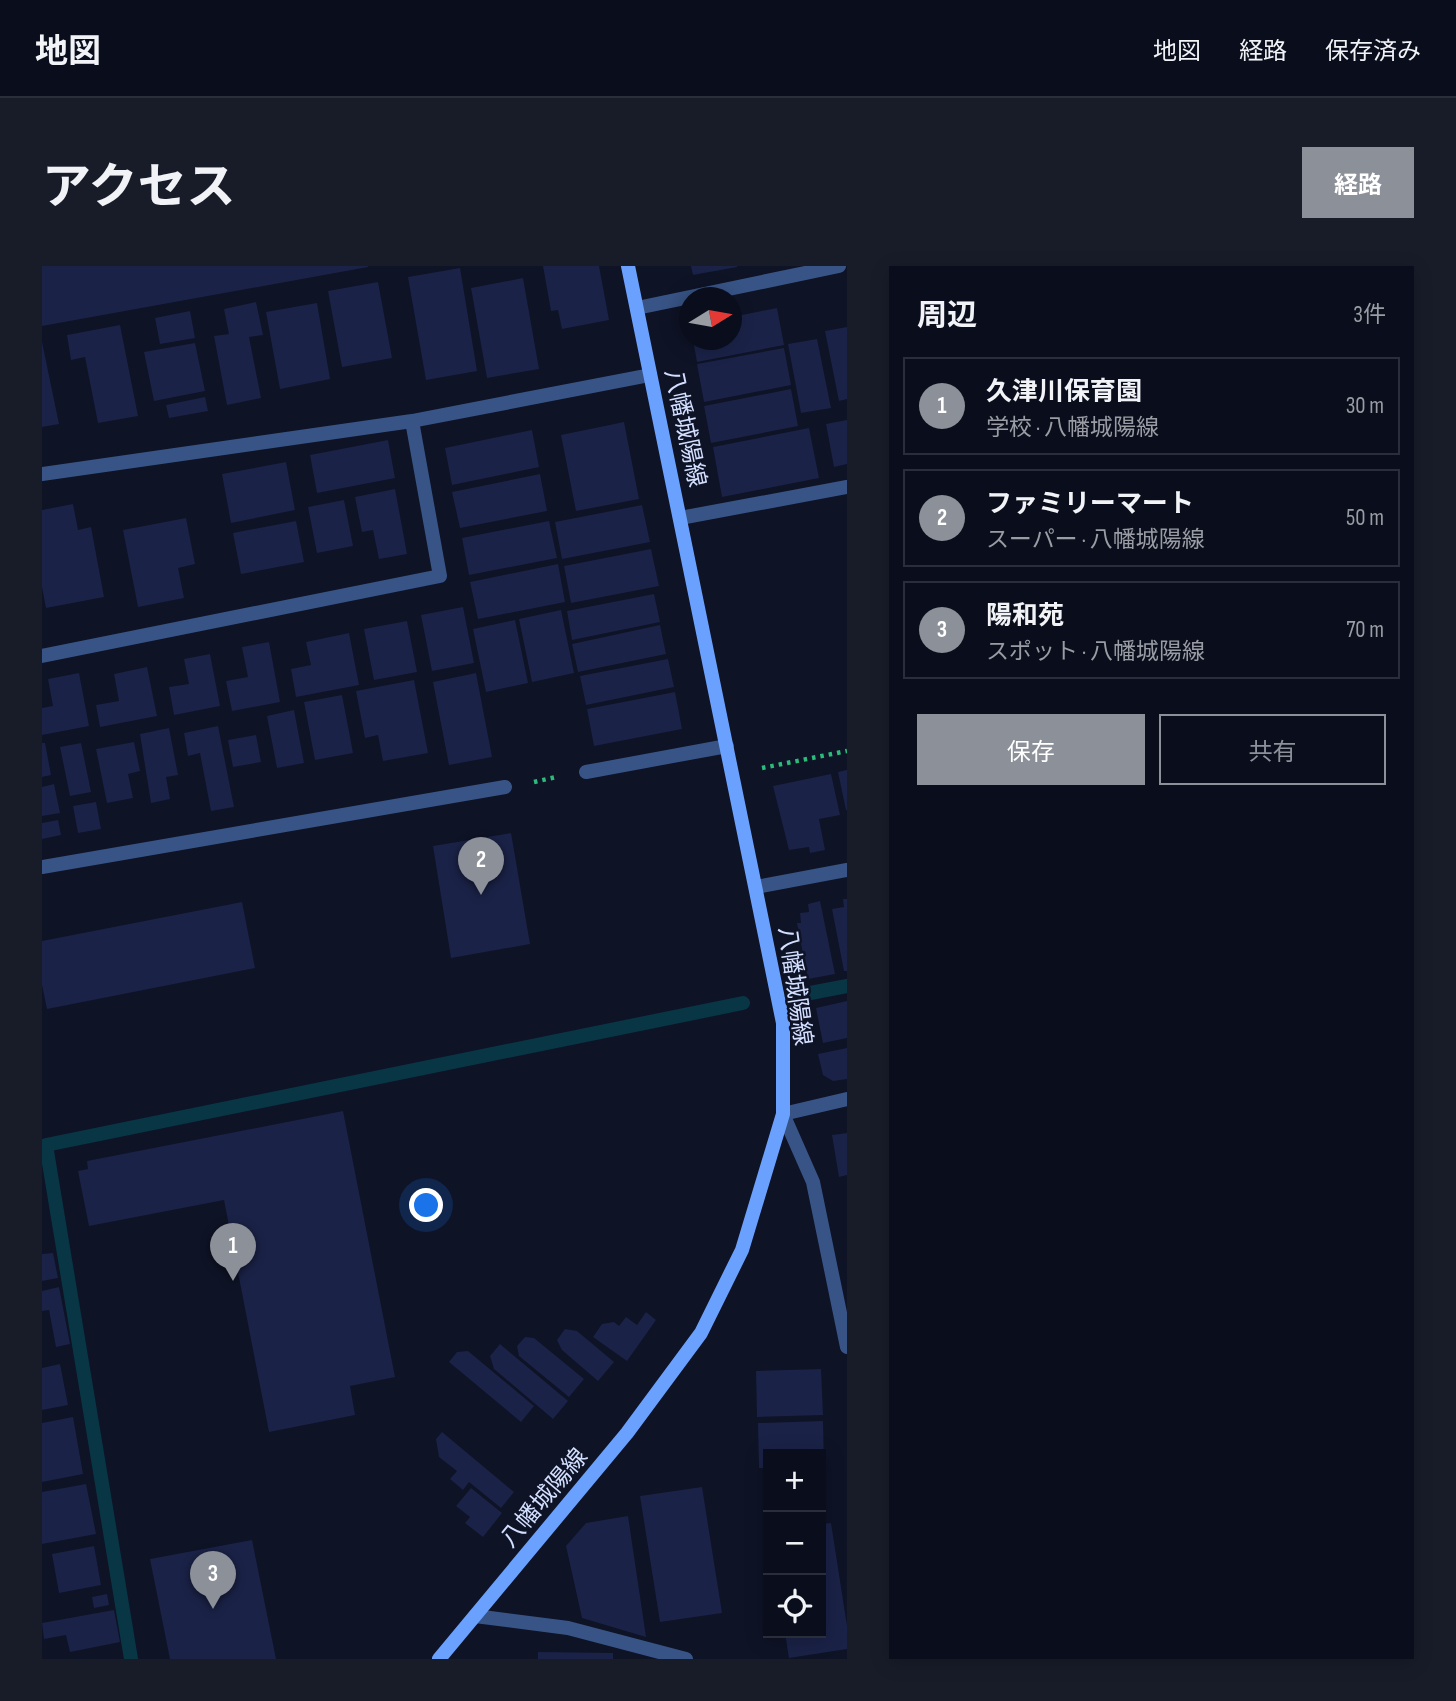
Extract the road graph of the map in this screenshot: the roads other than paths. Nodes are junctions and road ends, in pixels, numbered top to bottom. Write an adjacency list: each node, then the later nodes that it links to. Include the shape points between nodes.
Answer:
1 (628, 266): 3 (main road, 八幡城陽線)
2 (839, 266): 3 (street)
3 (637, 308): 4 (main road, 八幡城陽線)
4 (650, 375): 5 (street); 8 (main road, 八幡城陽線)
5 (412, 421): 6 (street); 9 (street, via 440,576)
6 (42, 474)
7 (847, 487): 8 (street)
8 (680, 518): 10 (main road, 八幡城陽線)
9 (42, 656)
10 (727, 746): 11 (street); 15 (main road, 八幡城陽線)
11 (586, 772)
12 (505, 787): 13 (street)
13 (42, 867)
14 (847, 870): 15 (street)
15 (756, 887): 17 (main road, 八幡城陽線, via 783,1023)
16 (847, 1099): 17 (street)
17 (783, 1114): 18 (street, via 813,1182); 19 (main road, 八幡城陽線, via 742,1250 701,1333 627,1433)
18 (847, 1347)
19 (475, 1616): 20 (main road, 八幡城陽線); 21 (street, via 568,1628)
20 (439, 1659)
21 (686, 1659)

